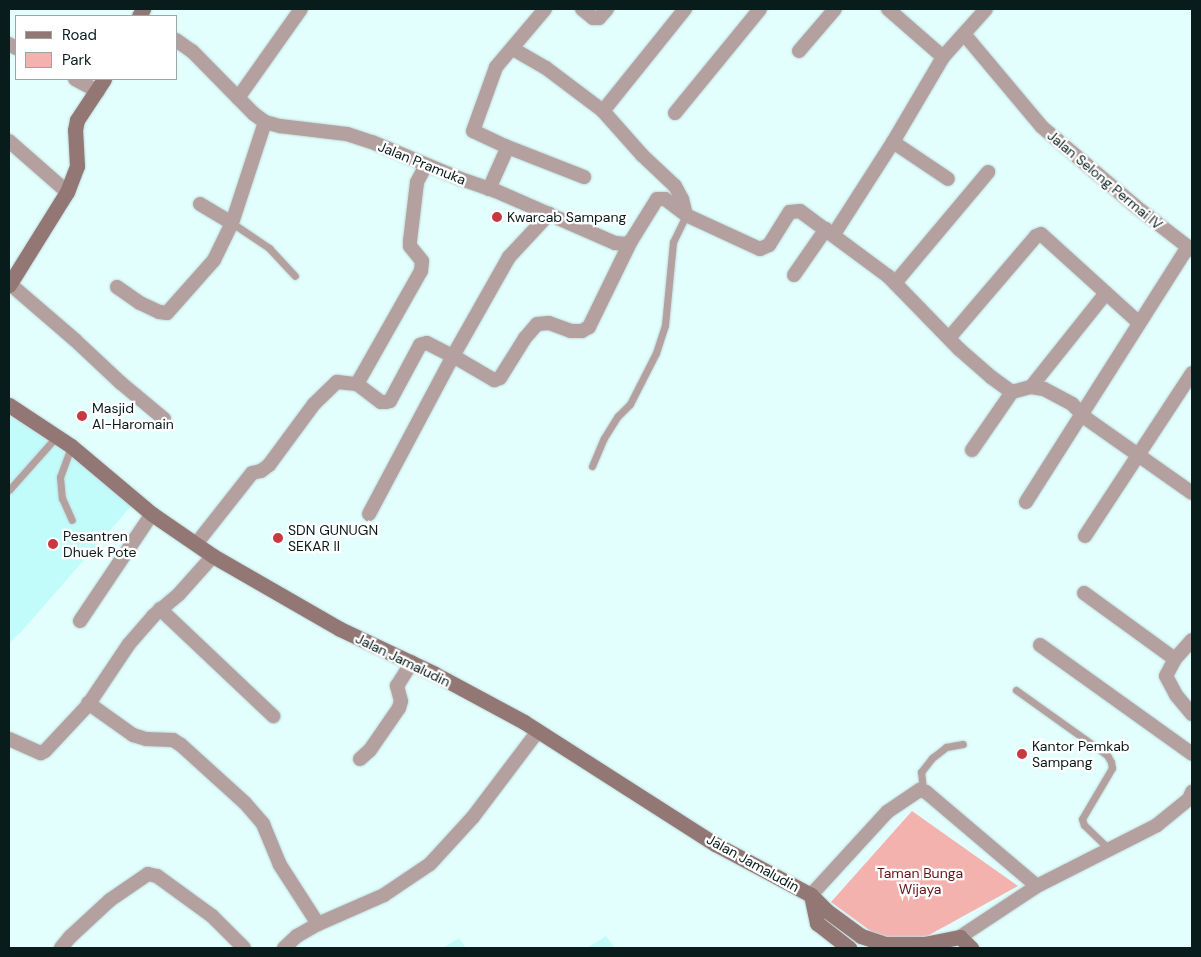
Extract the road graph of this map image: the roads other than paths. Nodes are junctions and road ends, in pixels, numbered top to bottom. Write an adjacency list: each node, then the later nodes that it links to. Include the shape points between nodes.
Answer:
1 (301, 9): 18 (street)
2 (545, 9): 13 (street)
3 (582, 9): 4 (street, via 593,18 599,18)
4 (607, 9)
5 (685, 9): 19 (street)
6 (760, 9): 20 (street)
7 (835, 9): 14 (street)
8 (888, 9): 10 (street)
9 (986, 9): 11 (street)
10 (906, 14): 15 (street)
11 (964, 34): 15 (street); 37 (street, Jalan Selong Permai IV, via 1042,127)
12 (178, 41): 18 (street, Jalan Pramuka, via 192,51)
13 (513, 49): 19 (street, via 546,68); 24 (street, via 496,67 473,132)
14 (799, 51)
15 (942, 58): 23 (street)
16 (79, 80): 17 (street)
17 (101, 85): 30 (street, via 77,120 77,166)
18 (238, 98): 21 (street, Jalan Pramuka)
19 (603, 111): 33 (street, via 675,186)
20 (675, 113)
21 (265, 122): 25 (street, Jalan Pramuka, via 347,134); 34 (street)
22 (9, 141): 30 (street)
23 (893, 142): 28 (street); 35 (street)
24 (505, 146): 27 (street); 29 (street, via 506,151)
25 (426, 165): 29 (street, Jalan Pramuka); 48 (street, via 417,182 410,241 410,246 422,261 421,271)
26 (988, 172): 40 (street)
27 (584, 177)
28 (948, 179)
29 (489, 188): 32 (street, Jalan Pramuka)
30 (67, 192): 41 (street)
31 (200, 204): 34 (street)
32 (549, 214): 36 (street, Jalan Pramuka, via 615,243); 46 (street, via 509,257)
33 (686, 214): 35 (street, via 760,249 769,244 792,210 800,211); 36 (street, via 665,198 657,199); 58 (lane, via 673,242 665,325 656,353 630,404 604,438)
34 (232, 223): 39 (lane, via 269,248); 42 (street, via 214,260 167,312 140,303)
35 (830, 232): 38 (street); 40 (street)
36 (631, 241): 46 (street, via 589,327 571,331 549,323 537,324 524,338 500,378 494,380)
37 (1190, 249): 44 (street)
38 (794, 274)
39 (295, 276)
40 (895, 283): 45 (street)
41 (9, 284): 53 (street)
42 (117, 287)
43 (1106, 293): 44 (street); 45 (street, via 1041,234); 49 (street)
44 (1139, 323): 52 (street)
45 (949, 338): 50 (street)
46 (453, 356): 48 (street, via 427,344 420,345 390,401 381,402); 63 (street)
47 (1192, 373): 57 (street)
48 (357, 384): 66 (street, via 337,382 314,404 269,465 252,473)
49 (1031, 388): 50 (street); 52 (street, via 1053,393)
50 (1012, 392): 56 (street)
51 (9, 405): 54 (street, Jalan Jamaludin)
52 (1082, 413): 57 (street); 61 (street)
53 (164, 418)
54 (56, 437): 55 (street, Jalan Jamaludin); 59 (lane)
55 (71, 446): 62 (street, Jalan Jamaludin); 64 (lane, via 60,477 62,498)
56 (972, 450)
57 (1140, 455): 60 (street); 65 (street)
58 (592, 466)
59 (9, 490)
60 (1192, 493)
61 (1026, 502)
62 (152, 514): 66 (street, Jalan Jamaludin); 70 (street)
63 (369, 514)
64 (72, 520)
65 (1085, 536)
66 (196, 544): 67 (street, Jalan Jamaludin)
67 (212, 556): 69 (street, via 179,594); 74 (street, Jalan Jamaludin, via 340,629)
68 (1084, 593): 73 (street)
69 (160, 609): 76 (street, via 129,644); 78 (street)
70 (80, 621)
71 (1192, 640): 73 (street)
72 (1040, 645): 82 (street)
73 (1175, 659): 77 (street, via 1166,676 1168,685)
74 (412, 662): 79 (street, Jalan Jamaludin); 83 (street, via 397,686 401,701 399,708)
75 (1016, 690): 86 (lane, via 1106,755 1111,762 1112,768 1082,819 1084,825)
76 (88, 703): 80 (street, via 45,751); 89 (street, via 133,735 173,740 181,745 245,803 263,824 280,865)
77 (1192, 714)
78 (273, 716)
79 (538, 731): 88 (street, Jalan Jamaludin, via 716,844); 89 (street, via 473,817 430,864 384,895)
80 (9, 739)
81 (963, 744): 84 (lane, via 946,747 932,758 921,772)
82 (1192, 754)
83 (360, 759)
84 (923, 790): 87 (street); 88 (street, via 887,812)
85 (1190, 796): 86 (street, via 1157,825)
86 (1109, 849): 87 (street)
87 (1037, 886): 90 (street)
88 (811, 895): 92 (street, Jalan Jamaludin, via 842,924); 96 (street, Jalan Jamaludin, via 817,923)
89 (318, 924): 95 (street)
90 (960, 937): 91 (street, Jalan Jamaludin); 97 (street)
91 (930, 945): 92 (street, Jalan Jamaludin)
92 (878, 946)
93 (61, 948): 94 (street, via 99,910 148,874 156,876 212,916)
94 (244, 948)
95 (284, 948)
96 (849, 948)
97 (971, 948)

